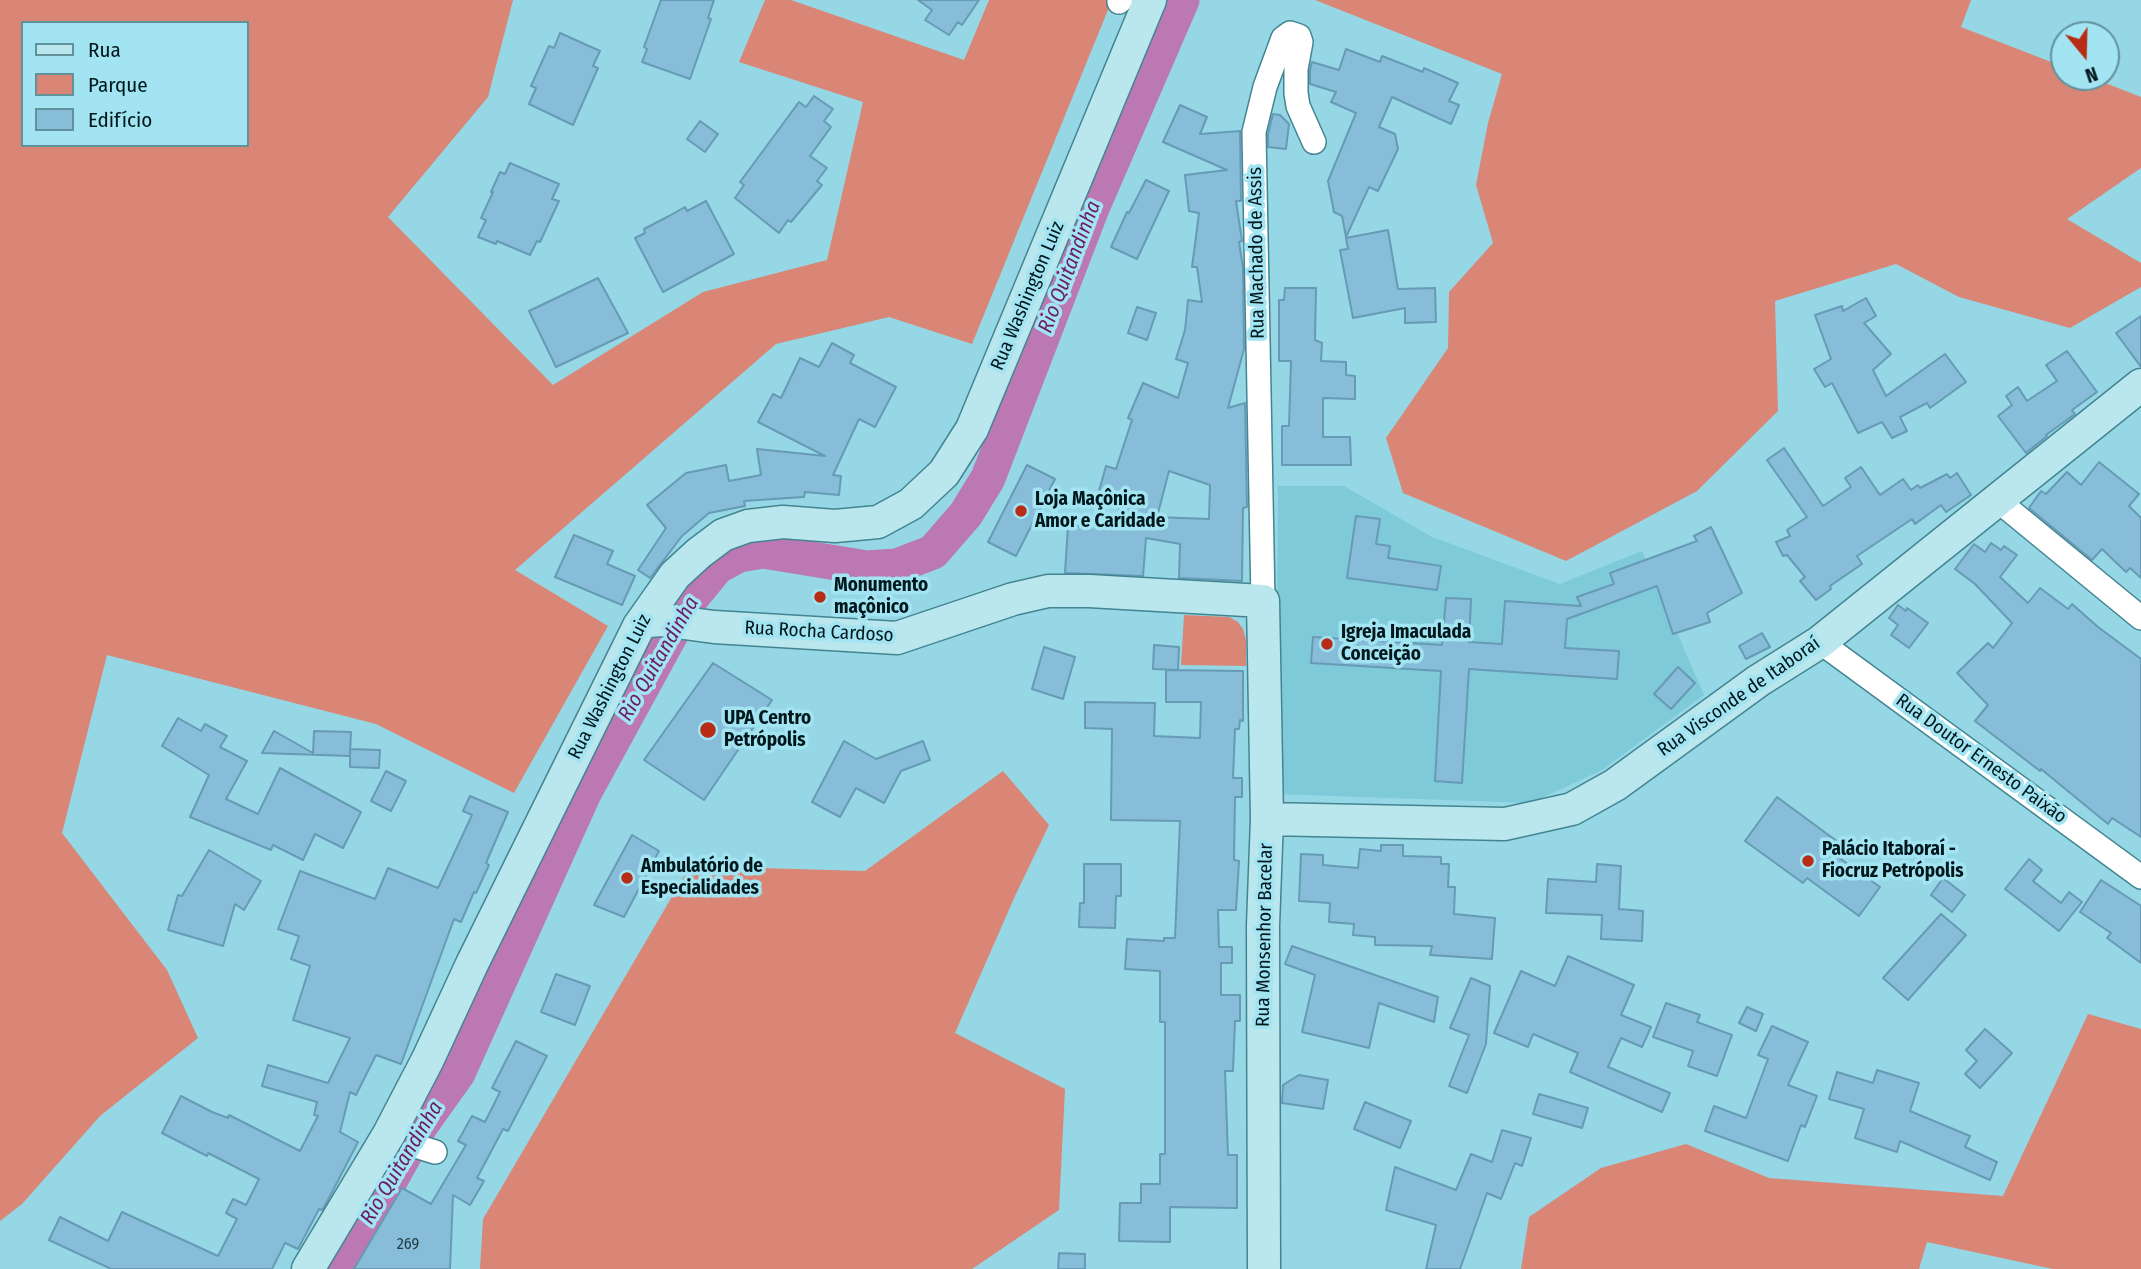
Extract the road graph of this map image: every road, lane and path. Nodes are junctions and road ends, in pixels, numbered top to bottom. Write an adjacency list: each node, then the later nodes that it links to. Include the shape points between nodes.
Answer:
1 (1150, 0): 6 (main road, Rua Washington Luiz, via 972,429 944,473 911,505 878,522 835,526 783,522 748,526 723,535 675,575)
2 (1314, 142): 5 (street, Rua Machado de Assis, via 1296,93 1301,42 1290,33 1283,38 1254,132)
3 (2141, 385): 4 (main road, Rua Visconde de Itaboraí)
4 (1996, 499): 7 (street); 8 (main road, Rua Visconde de Itaboraí)
5 (1263, 601): 6 (main road, Rua Rocha Cardoso, via 1048,591 1013,598 897,638 701,626); 9 (main road, Rua Monsenhor Bacelar)
6 (653, 614): 11 (main road, Rua Washington Luiz, via 472,964 429,1059 410,1142)
7 (2141, 618)
8 (1820, 642): 9 (main road, Rua Visconde de Itaboraí, via 1615,785 1572,809 1505,824); 10 (street, Rua Doutor Ernesto Paixão)
9 (1267, 819): 12 (main road, Rua Monsenhor Bacelar)
10 (2141, 877)
11 (308, 1269)
12 (1264, 1269)

